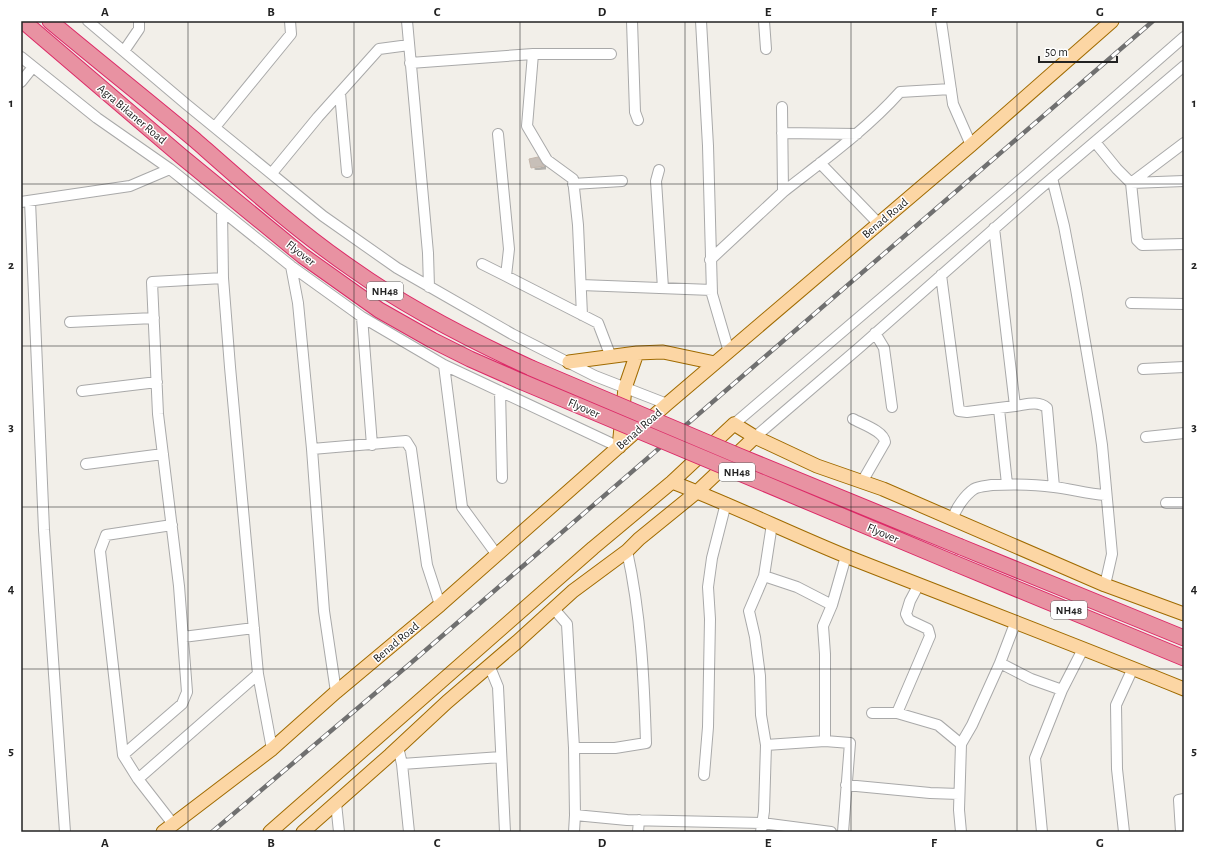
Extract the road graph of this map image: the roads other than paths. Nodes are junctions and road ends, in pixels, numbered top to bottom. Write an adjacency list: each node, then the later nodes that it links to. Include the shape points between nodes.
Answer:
1 (23, 21): 46 (highway, Agra Bikaner Road / NH48)
2 (50, 21): 120 (highway, Flyover / NH48, bridge, via 317,243 386,292 492,351 739,456)
3 (88, 21): 15 (street)
4 (139, 21): 15 (street, via 139,29)
5 (290, 21): 27 (street, via 291,34)
6 (407, 21): 13 (street)
7 (632, 21): 26 (street, via 635,112)
8 (701, 21): 51 (street, via 708,146)
9 (764, 21): 14 (street)
10 (941, 21): 23 (street)
11 (1112, 21): 33 (main road, Benad Road)
12 (1184, 38): 85 (street)
13 (409, 45): 19 (street); 24 (street, via 379,49)
14 (766, 49)
15 (124, 51): 27 (street)
16 (533, 54): 17 (street); 19 (street); 43 (street, via 527,126 547,160 573,179)
17 (610, 54)
18 (21, 57): 21 (street)
19 (410, 63): 58 (street, via 426,222)
20 (1184, 66): 31 (street)
21 (33, 67): 22 (street); 35 (street, via 97,118)
22 (21, 82)
23 (951, 89): 30 (street, via 900,92); 33 (street, via 953,104)
24 (340, 93): 37 (street); 38 (street)
25 (782, 107): 28 (street)
26 (638, 120)
27 (215, 127): 38 (street)
28 (782, 133): 30 (street); 44 (street)
29 (498, 134): 55 (street, via 509,249)
30 (857, 134): 34 (street)
31 (1095, 142): 39 (street); 42 (street)
32 (1184, 143): 42 (street)
33 (971, 145): 48 (main road, Benad Road)
34 (820, 163): 44 (street); 48 (street)
35 (170, 169): 45 (street, via 130,186); 47 (street)
36 (659, 170): 59 (street, via 656,181)
37 (347, 172)
38 (272, 173): 58 (street, via 323,216 397,268)
39 (1052, 178): 49 (street); 100 (street, via 1067,240 1097,412)
40 (622, 181): 43 (street)
41 (1184, 181): 42 (street)
42 (1131, 183): 50 (street, via 1137,240 1142,245)
43 (573, 184): 57 (street)
44 (783, 192): 51 (street)
45 (26, 202): 151 (street, via 44,530)
46 (242, 205): 122 (highway, Flyover / NH48, bridge, via 303,256 379,310 470,359)
47 (222, 211): 53 (street); 56 (street)
48 (878, 224): 68 (main road, Benad Road)
49 (994, 228): 54 (street); 81 (street)
50 (1184, 244)
51 (710, 260): 60 (street)
52 (482, 264): 55 (street)
53 (291, 266): 64 (street); 91 (street, via 298,303)
54 (941, 275): 67 (street); 83 (street, via 959,411)
55 (506, 276): 63 (street)
56 (223, 278): 65 (street, via 152,282); 118 (street)
57 (581, 285): 59 (street); 63 (street)
58 (429, 287): 71 (street, via 512,334)
59 (663, 288): 60 (street)
60 (712, 290): 68 (street)
61 (1131, 303): 62 (street)
62 (1184, 304)
63 (582, 315): 70 (street, via 598,323)
64 (362, 317): 73 (street); 89 (street)
65 (154, 318): 66 (street); 76 (street)
66 (70, 322)
67 (875, 333): 82 (street, via 884,348); 87 (street)
68 (729, 352): 72 (main road, Benad Road)
69 (637, 353): 70 (main road); 72 (main road, via 664,352); 77 (main road)
70 (612, 357): 71 (main road)
71 (569, 362): 77 (street)
72 (715, 363): 80 (main road, Benad Road)
73 (444, 365): 79 (street); 108 (street, via 462,507)
74 (1184, 367): 75 (street)
75 (1143, 369)
76 (157, 382): 78 (street); 92 (street)
77 (625, 388): 80 (street); 90 (main road)
78 (82, 391)
79 (500, 391): 90 (street); 94 (street)
80 (667, 404): 90 (main road, Benad Road)
81 (1015, 406): 83 (street); 98 (street, via 1043,404 1047,408)
82 (892, 407)
83 (999, 409): 97 (street)
84 (853, 419): 96 (street, via 881,434 885,442)
85 (734, 424): 87 (main road); 95 (main road)
86 (1184, 433): 88 (street)
87 (755, 437): 96 (main road, via 818,466); 99 (main road)
88 (1146, 437)
89 (372, 444): 91 (street); 113 (street, via 406,441 411,449 427,565)
90 (619, 447): 108 (main road, Benad Road)
91 (312, 449): 129 (street, via 324,611)
92 (163, 454): 93 (street); 106 (street)
93 (86, 464)
94 (502, 478)
95 (672, 482): 99 (main road); 152 (main road, via 592,548)
96 (862, 482): 104 (main road)
97 (1008, 484): 98 (street); 104 (street, via 975,488)
98 (1054, 487): 100 (street)
99 (698, 492): 101 (main road); 107 (main road)
100 (1105, 495): 112 (street, via 1112,554)
101 (726, 503): 105 (main road); 141 (street, via 712,558 708,586 708,727)
102 (1166, 503): 103 (street)
103 (1184, 503)
104 (952, 518): 112 (main road)
105 (772, 524): 109 (main road); 110 (street)
106 (172, 525): 119 (street); 138 (street, via 106,535 100,551)
107 (627, 551): 115 (main road, via 573,591); 136 (street, via 639,633 645,695 646,744 615,748)
108 (497, 555): 113 (main road, Benad Road)
109 (846, 556): 111 (main road); 114 (street)
110 (764, 576): 114 (street, via 797,587); 134 (street, via 749,611 760,676 761,715)
111 (919, 584): 117 (main road); 130 (street, via 906,614 909,620 928,629 930,636)
112 (1105, 585): 116 (main road)
113 (440, 605): 129 (main road, Benad Road)
114 (832, 605): 132 (street, via 823,626)
115 (554, 609): 124 (main road); 136 (street, via 567,624)
116 (1184, 614)
117 (1016, 621): 121 (main road); 123 (street)
118 (254, 628): 119 (street); 126 (street)
119 (183, 637): 138 (street, via 187,692 182,704)
120 (1184, 638)
121 (1083, 649): 125 (main road); 128 (street)
122 (1184, 658)
123 (1000, 663): 128 (street, via 1031,679); 133 (street)
124 (489, 666): 135 (main road); 139 (street, via 498,687)
125 (1133, 668): 127 (main road); 163 (street, via 1116,705 1117,769)
126 (258, 674): 137 (street); 142 (street)
127 (1184, 689)
128 (1062, 690): 162 (street, via 1034,758)
129 (336, 692): 137 (main road, Benad Road)
130 (897, 712): 131 (street); 133 (street, via 938,725)
131 (872, 713)
132 (825, 741): 134 (street); 143 (street, via 850,743)
133 (961, 744): 144 (street)
134 (766, 745): 149 (street)
135 (398, 747): 140 (street); 146 (main road)
136 (574, 748): 147 (street)
137 (272, 749): 150 (main road, Benad Road)
138 (123, 755): 142 (street)
139 (501, 757): 140 (street); 156 (street)
140 (402, 764): 155 (street)
141 (704, 775)
142 (138, 778): 150 (street)
143 (846, 785): 144 (street); 160 (street)
144 (959, 794): 161 (street)
145 (1184, 799): 164 (street, via 1180,800)
146 (336, 803): 153 (main road); 154 (street)
147 (575, 815): 148 (street); 157 (street)
148 (639, 820): 149 (street); 158 (street)
149 (762, 827): 159 (street)
150 (168, 828)
151 (66, 832)
152 (270, 832)
153 (303, 832)
154 (339, 832)
155 (409, 832)
156 (505, 832)
157 (574, 832)
158 (638, 832)
159 (831, 832)
160 (843, 832)
161 (960, 832)
162 (1042, 832)
163 (1124, 832)
164 (1181, 832)

